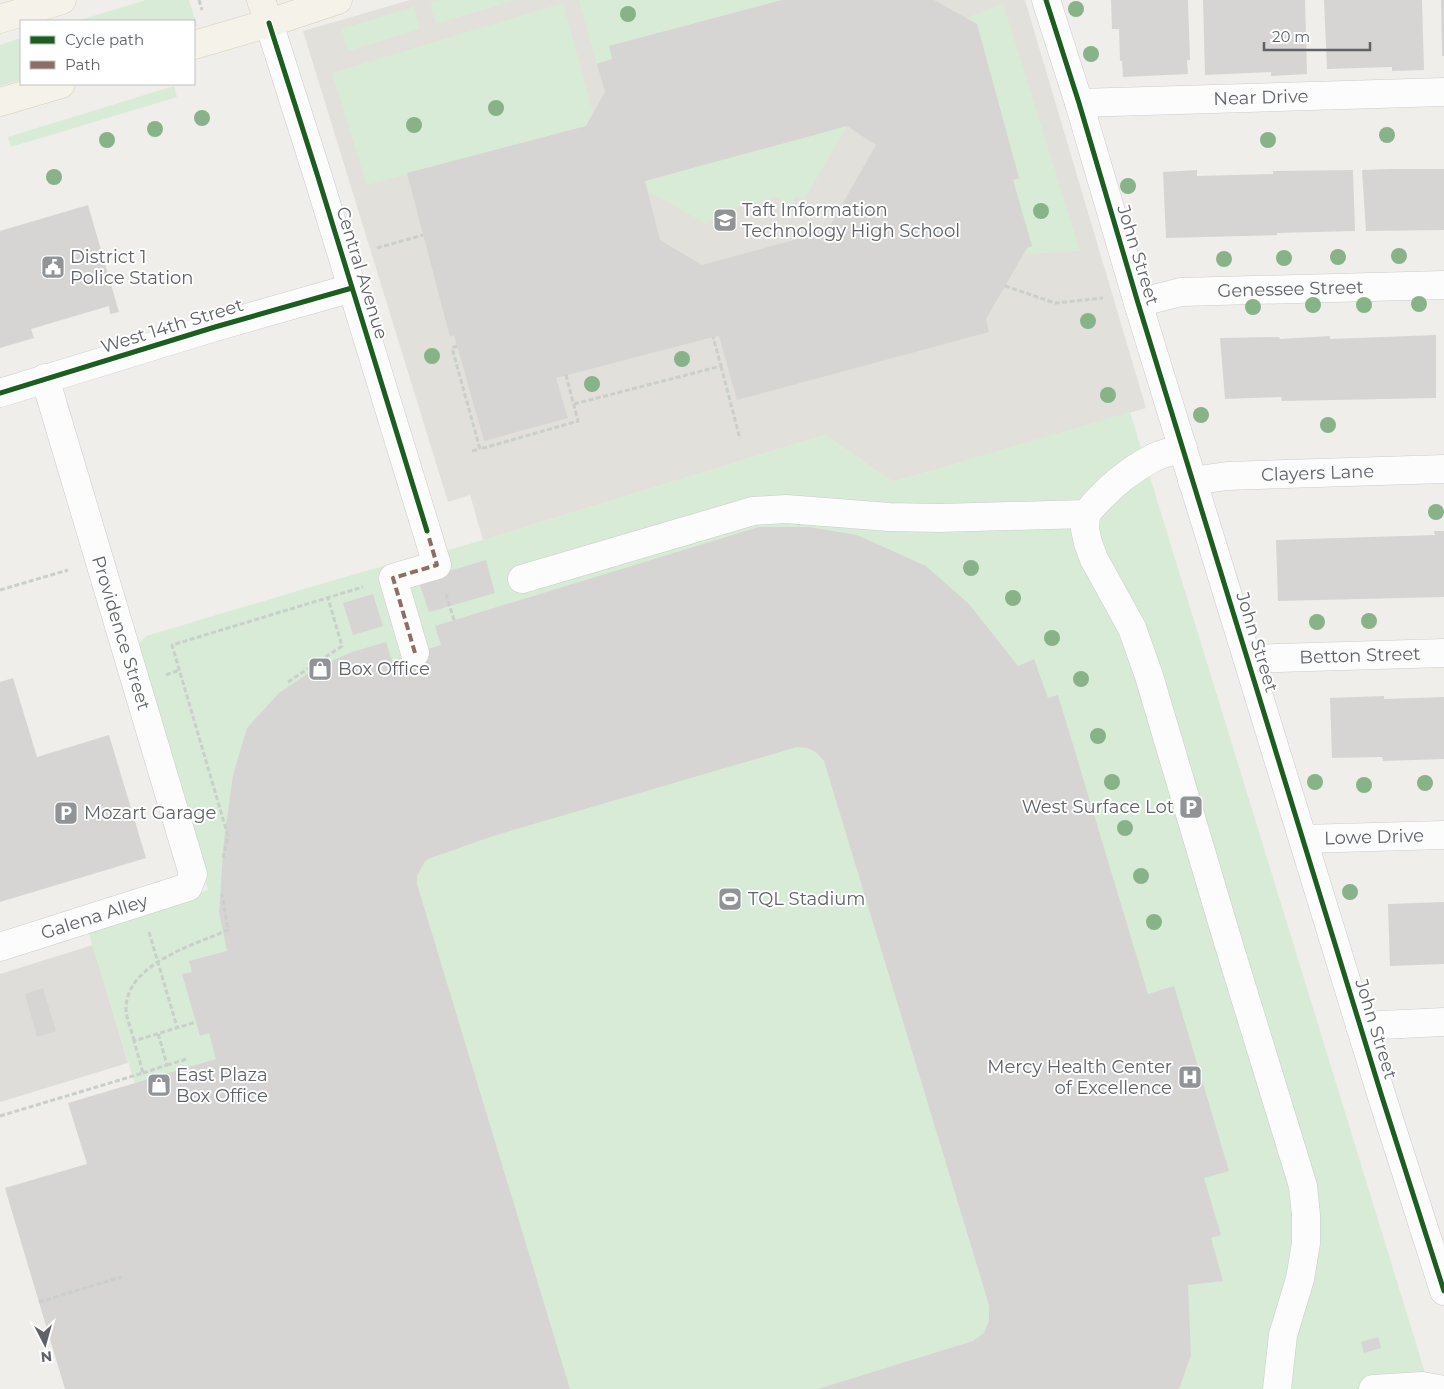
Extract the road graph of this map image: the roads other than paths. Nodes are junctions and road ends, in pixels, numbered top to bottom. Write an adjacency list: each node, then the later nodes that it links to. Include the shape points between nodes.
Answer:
1 (62, 0): 5 (main road)
2 (338, 0): 4 (main road)
3 (1046, 0): 10 (street, John Street)
4 (265, 12): 6 (main road); 12 (street, Central Avenue)
5 (0, 19)
6 (195, 45)
7 (58, 85): 9 (main road)
8 (1444, 92): 10 (street, Near Drive)
9 (0, 102)
10 (1079, 103): 13 (street, John Street)
11 (1444, 285): 13 (street, Genessee Street, via 1181,292)
12 (352, 288): 14 (street, West 14th Street); 21 (street, Central Avenue, via 437,565 393,578)
13 (1138, 303): 16 (street, John Street)
14 (45, 378): 15 (street, West 14th Street); 26 (street, Providence Street, via 193,874)
15 (0, 393)
16 (1183, 448): 18 (street, John Street); 19 (street, via 1154,457 1098,500)
17 (1444, 469): 18 (street, Clayers Lane, via 1227,476)
18 (1192, 481): 23 (street, John Street)
19 (1086, 514): 20 (street, via 939,518 786,509 753,511); 32 (street, via 1085,529 1094,559 1132,628 1149,676 1303,1186 1306,1243 1300,1279 1283,1335)
20 (522, 579)
21 (415, 653)
22 (1444, 654): 23 (street, Betton Street)
23 (1248, 659): 25 (street, John Street)
24 (1444, 835): 25 (street, Lowe Drive)
25 (1303, 839): 29 (street, John Street)
26 (188, 887): 27 (street, Galena Alley)
27 (0, 947)
28 (1444, 1022): 29 (street)
29 (1360, 1026): 30 (street, John Street)
30 (1432, 1216): 31 (street, John Street)
31 (1444, 1291)
32 (1277, 1389)
33 (1373, 1389): 34 (street, via 1422,1386)
34 (1439, 1389)

